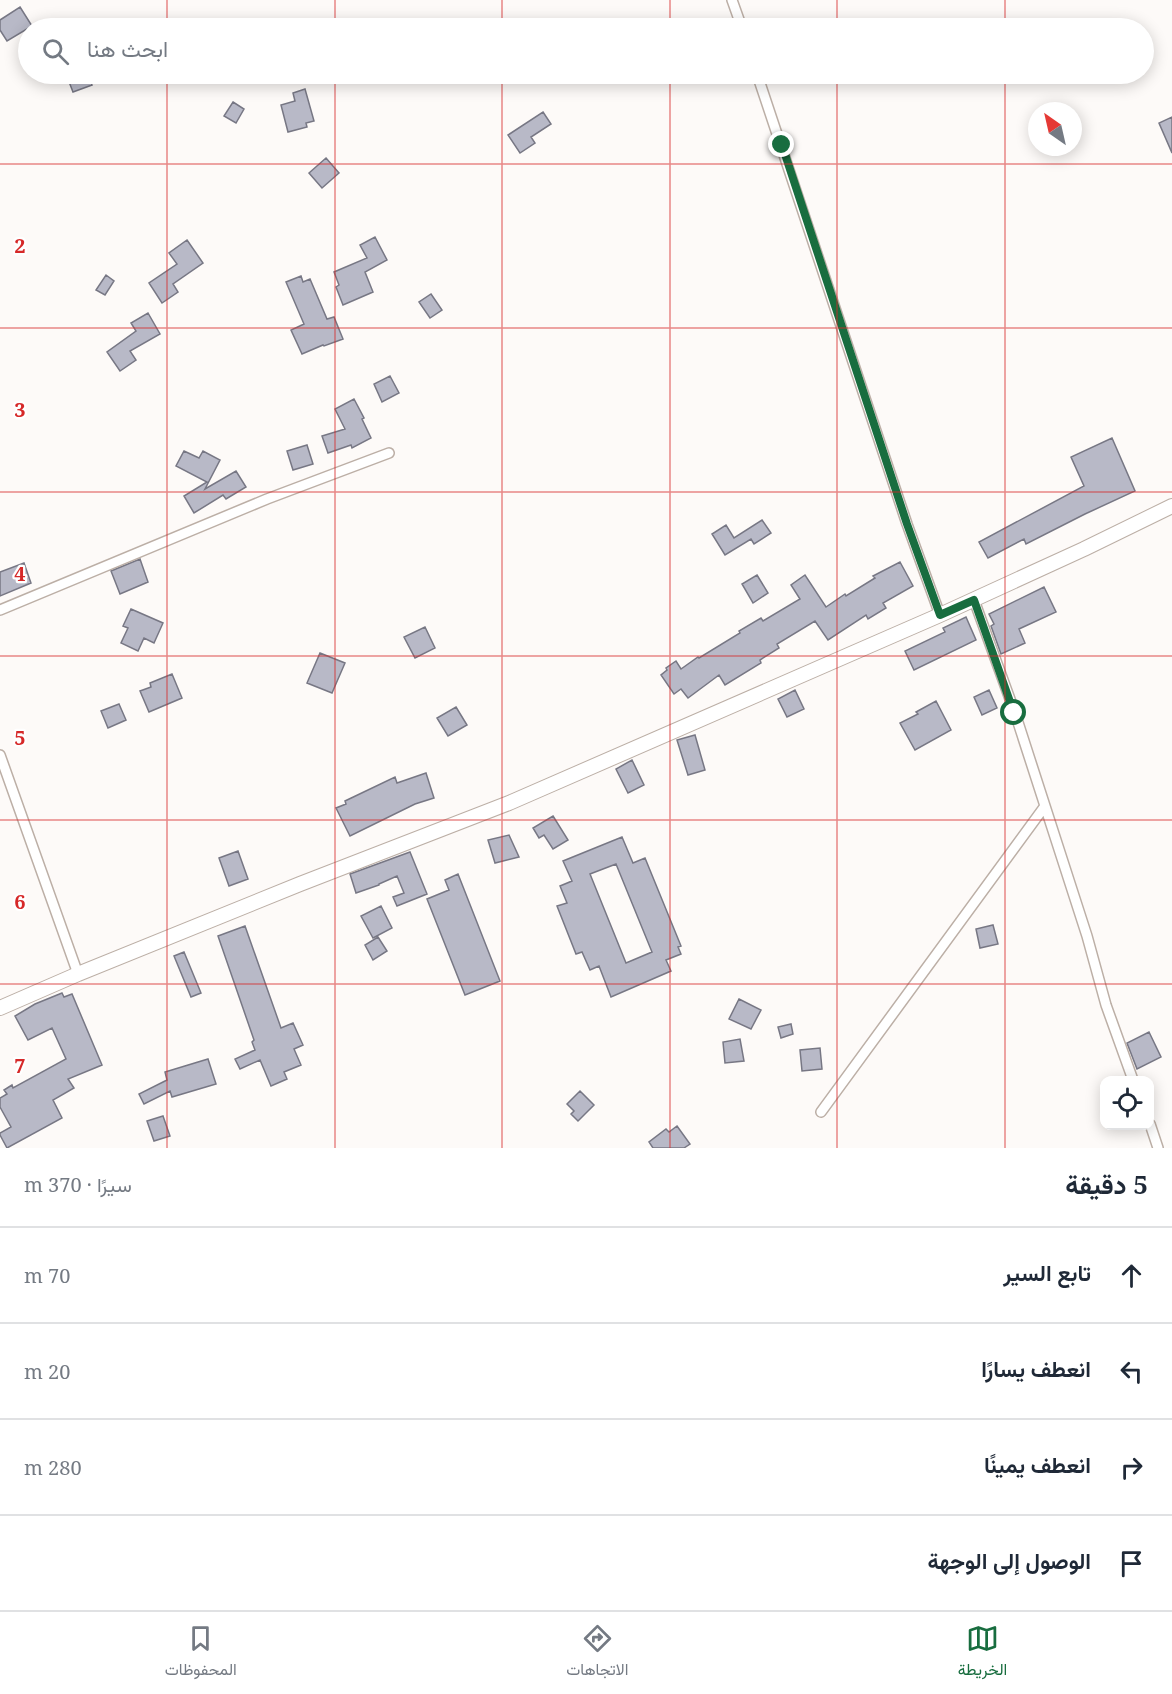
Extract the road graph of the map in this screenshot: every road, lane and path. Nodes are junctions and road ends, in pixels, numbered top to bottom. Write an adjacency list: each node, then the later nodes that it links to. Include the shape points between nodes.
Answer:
1 (732, 0): 2 (street)
2 (738, 18)
3 (760, 84): 8 (street)
4 (389, 453): 7 (street)
5 (1172, 506): 6 (main road)
6 (974, 600): 8 (main road); 10 (street)
7 (0, 610)
8 (940, 615): 11 (main road, via 510,803)
9 (0, 755): 11 (street)
10 (1045, 806): 13 (street); 14 (street)
11 (78, 974): 12 (main road)
12 (0, 1008)
13 (1132, 1076)
14 (821, 1112)
15 (1151, 1130): 16 (street)
16 (1158, 1148)

